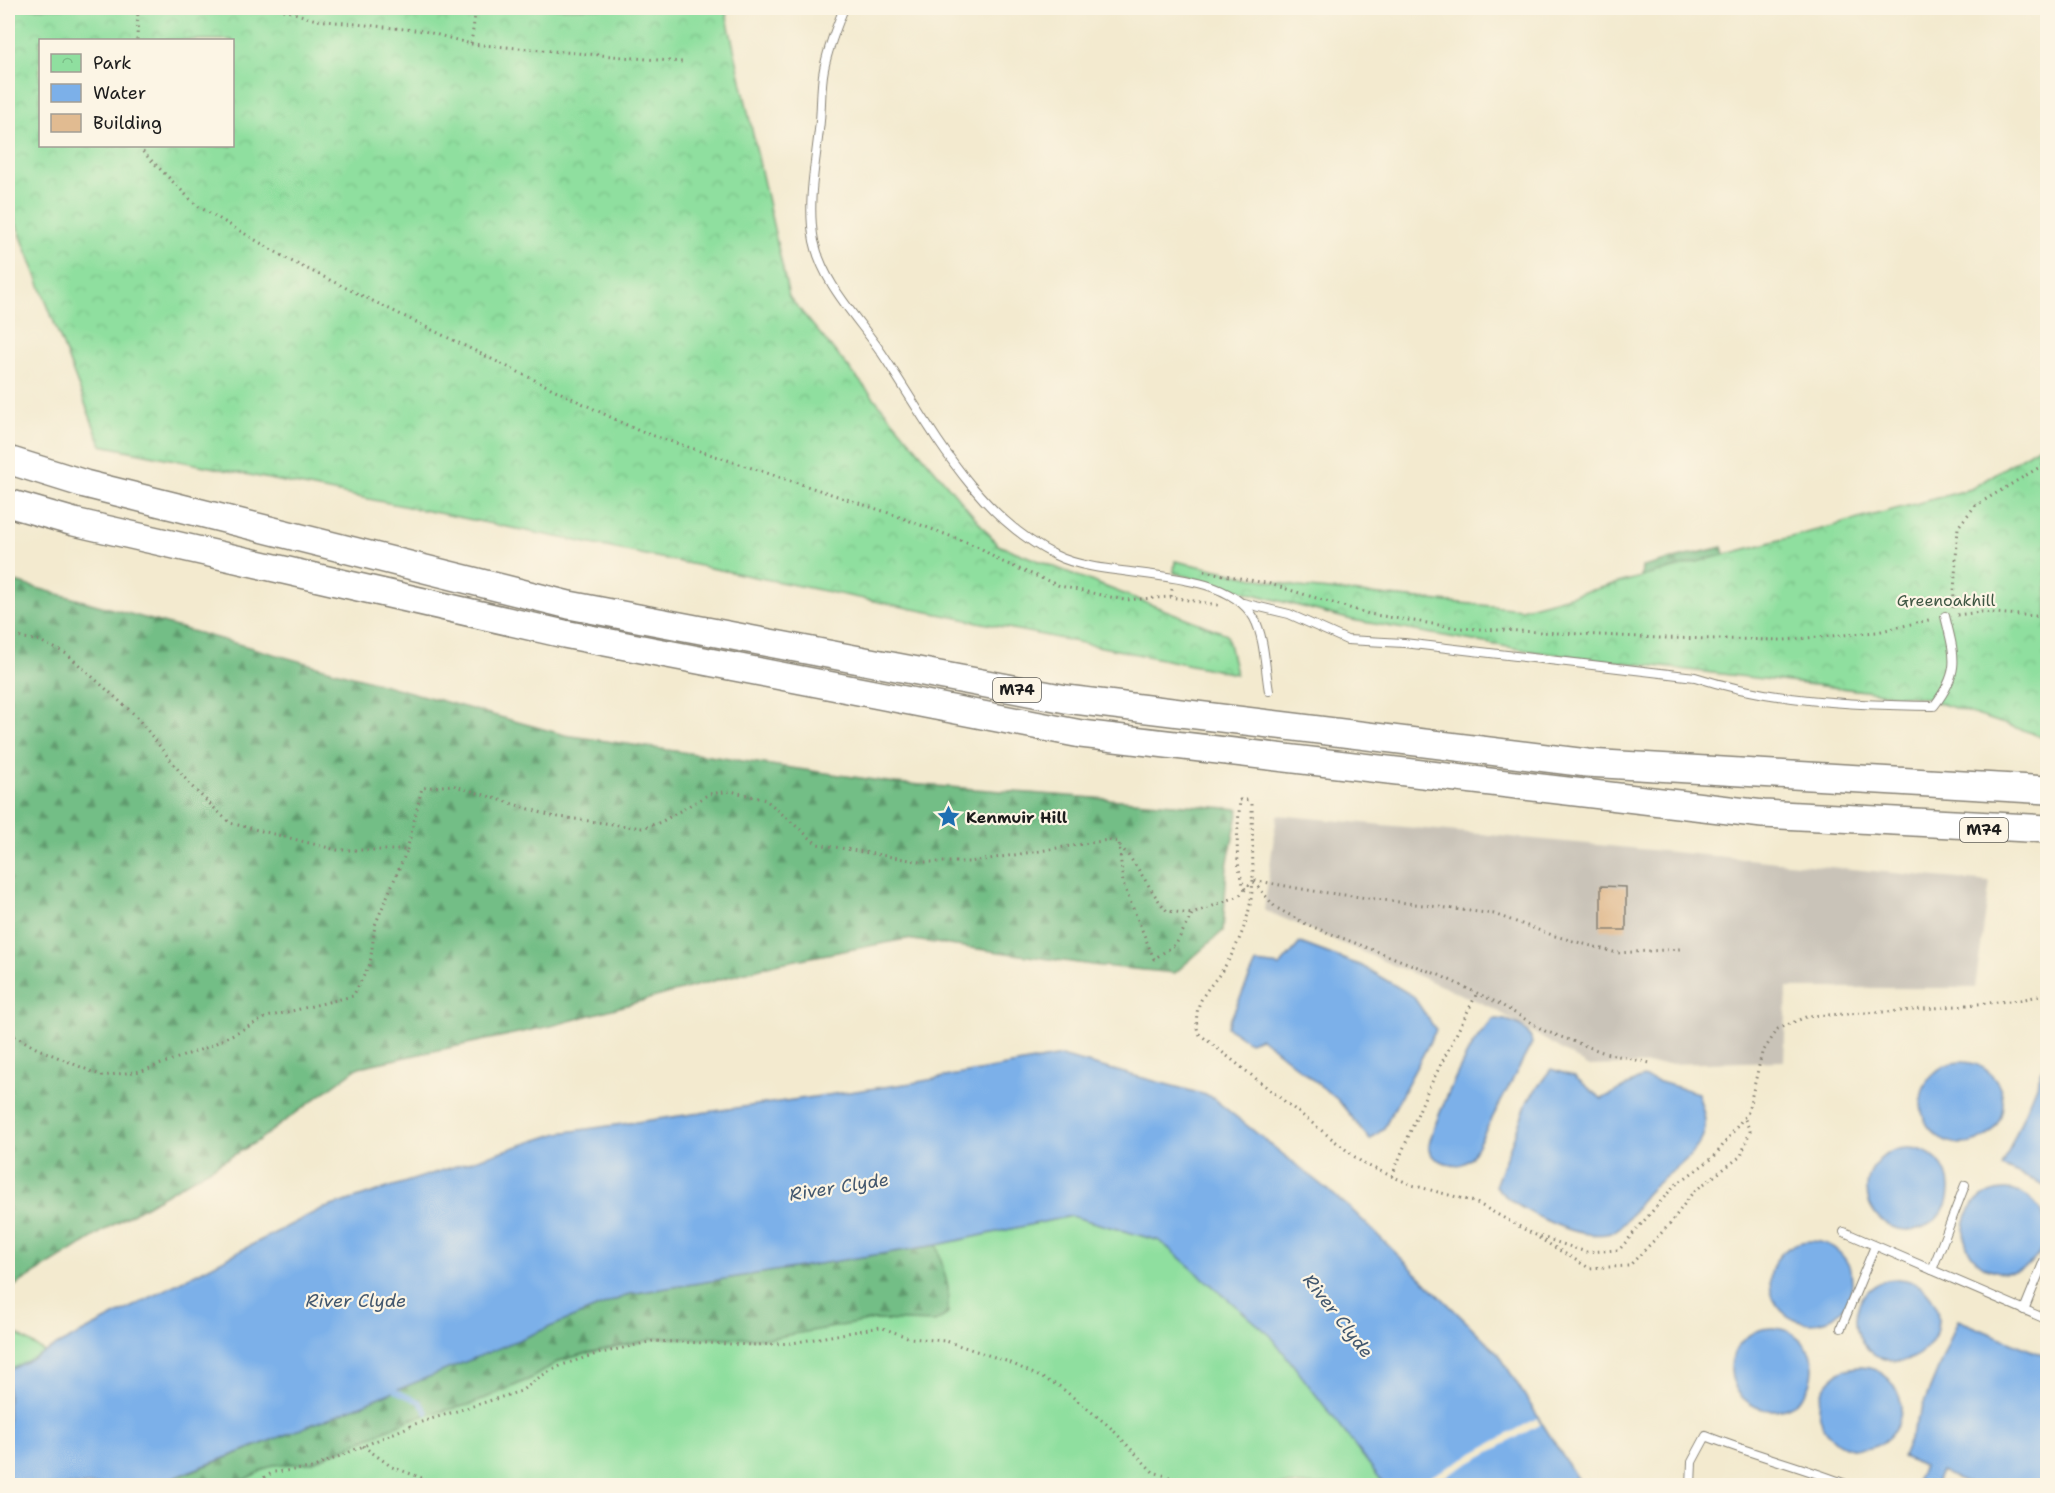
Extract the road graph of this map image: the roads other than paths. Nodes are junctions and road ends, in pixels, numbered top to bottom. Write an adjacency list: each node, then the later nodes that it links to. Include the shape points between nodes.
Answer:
1 (844, 8): 4 (lane, via 824,70 810,215 815,243 834,289 882,354 936,440 986,501 1027,538 1076,563 1211,587)
2 (8, 460): 7 (highway, M74, via 85,484 569,605 1066,699 1587,763)
3 (8, 503): 8 (highway, M74, via 74,522 564,634 1081,734 1763,814)
4 (1242, 603): 5 (lane, via 1289,614 1347,640 1695,676 1737,690 1851,705 1934,706 1949,687 1955,658); 6 (lane, via 1255,619)
5 (1945, 616)
6 (1269, 691)
7 (2048, 790)
8 (1920, 823): 9 (highway, M74); 10 (highway, M74)
9 (2048, 830)
10 (2048, 837)
11 (1965, 1185): 15 (lane)
12 (1844, 1232): 13 (lane)
13 (1875, 1246): 15 (lane); 18 (lane)
14 (2048, 1251): 16 (lane)
15 (1932, 1270): 16 (lane)
16 (2024, 1310): 17 (lane)
17 (2048, 1320)
18 (1841, 1328)
19 (1691, 1485): 20 (lane, via 1692,1462 1706,1436)
20 (1851, 1485)

